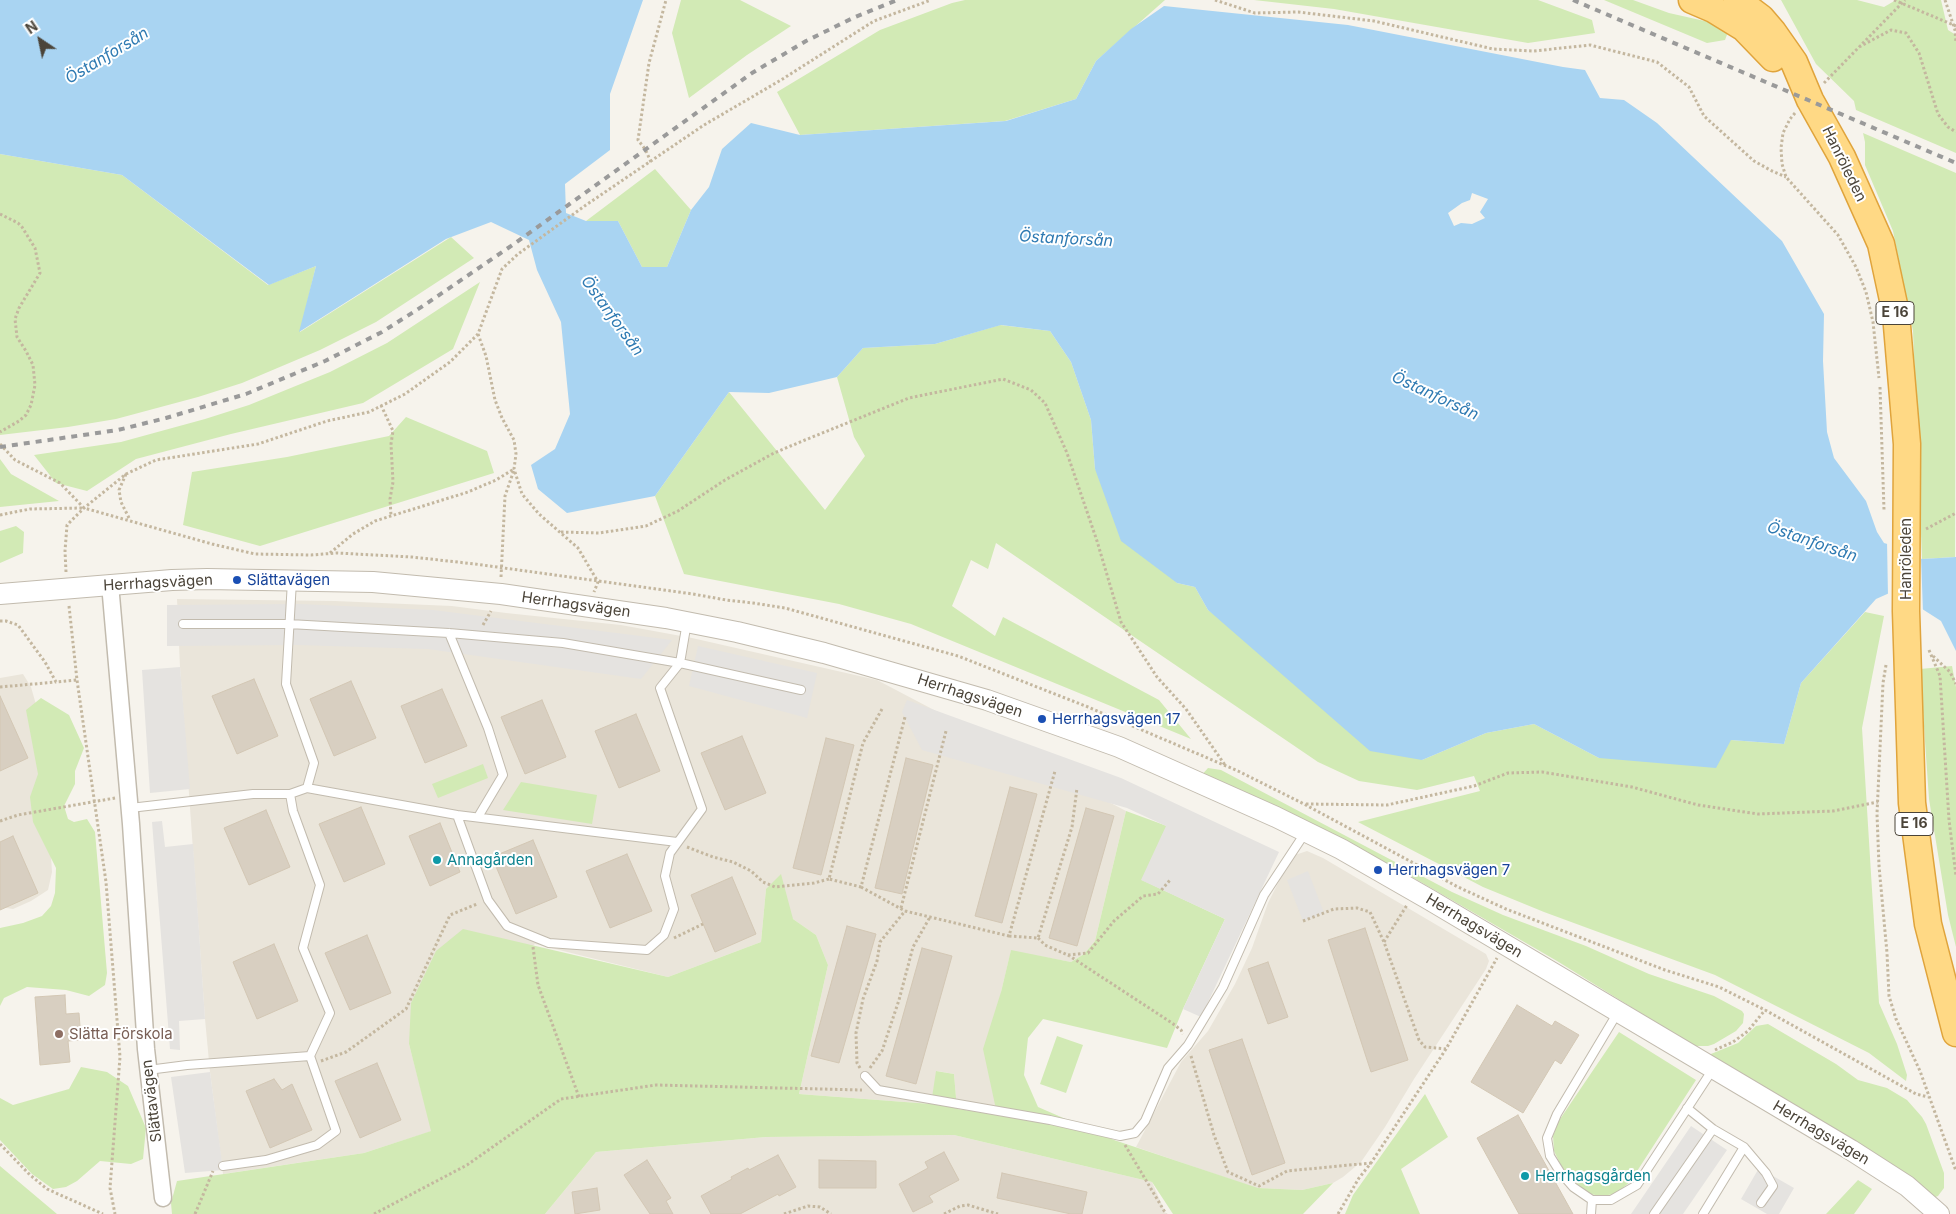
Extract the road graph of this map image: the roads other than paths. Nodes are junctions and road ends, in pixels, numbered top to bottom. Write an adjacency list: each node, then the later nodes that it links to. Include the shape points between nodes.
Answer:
1 (1692, 0): 3 (highway, Hanröleden / E 16, via 1713,8 1744,28)
2 (1737, 0): 3 (highway, Hanröleden / E 16, via 1761,18 1778,39 1794,62)
3 (1809, 98): 21 (highway, Hanröleden / E 16, via 1842,157 1881,244 1896,314 1912,538 1906,611 1912,803 1928,924)
4 (292, 581): 5 (street, Herrhagsvägen, via 172,580); 7 (street, Herrhagsvägen, via 372,582 501,594); 9 (lane)
5 (110, 584): 6 (street, Herrhagsvägen); 15 (street, Slättavägen)
6 (0, 594)
7 (688, 622): 11 (lane); 18 (street, Herrhagsvägen, via 906,675 1042,718 1163,766)
8 (183, 624): 9 (lane)
9 (289, 624): 10 (lane); 13 (lane, via 286,684 314,763)
10 (449, 633): 11 (lane, via 564,643); 17 (lane, via 503,774)
11 (680, 663): 12 (lane); 19 (lane, via 660,688 702,809)
12 (801, 690)
13 (307, 788): 14 (lane); 16 (lane)
14 (290, 794): 15 (lane); 22 (lane, via 293,812 320,885 303,948 330,1013)
15 (129, 802): 24 (street, Slättavägen)
16 (457, 815): 17 (lane); 19 (lane, via 488,900 508,926 549,943 647,950 664,935 674,909 665,876 670,853)
17 (478, 817): 19 (lane)
18 (1306, 832): 20 (street, Herrhagsvägen, via 1416,891); 25 (lane, via 1264,895 1223,987 1188,1045 1168,1068 1144,1121 1135,1132 1120,1136 1050,1120 878,1090)
19 (677, 842)
20 (1618, 1012): 23 (street, Herrhagsvägen); 31 (lane, via 1556,1114 1547,1138 1550,1156 1560,1172 1572,1187)
21 (1956, 1033)
22 (310, 1056): 24 (lane); 29 (lane, via 336,1131 317,1145 266,1160)
23 (1706, 1065): 26 (lane); 36 (street, Herrhagsvägen, via 1907,1186)
24 (148, 1070): 30 (street, Slättavägen)
25 (865, 1076)
26 (1687, 1108): 27 (lane); 31 (lane, via 1637,1185 1611,1200)
27 (1713, 1129): 28 (lane); 34 (lane)
28 (1744, 1147): 32 (lane, via 1773,1186); 35 (lane)
29 (219, 1167)
30 (164, 1198)
31 (1592, 1200): 33 (lane)
32 (1761, 1203)
33 (1591, 1214)
34 (1654, 1214)
35 (1703, 1214)
36 (1939, 1214)

